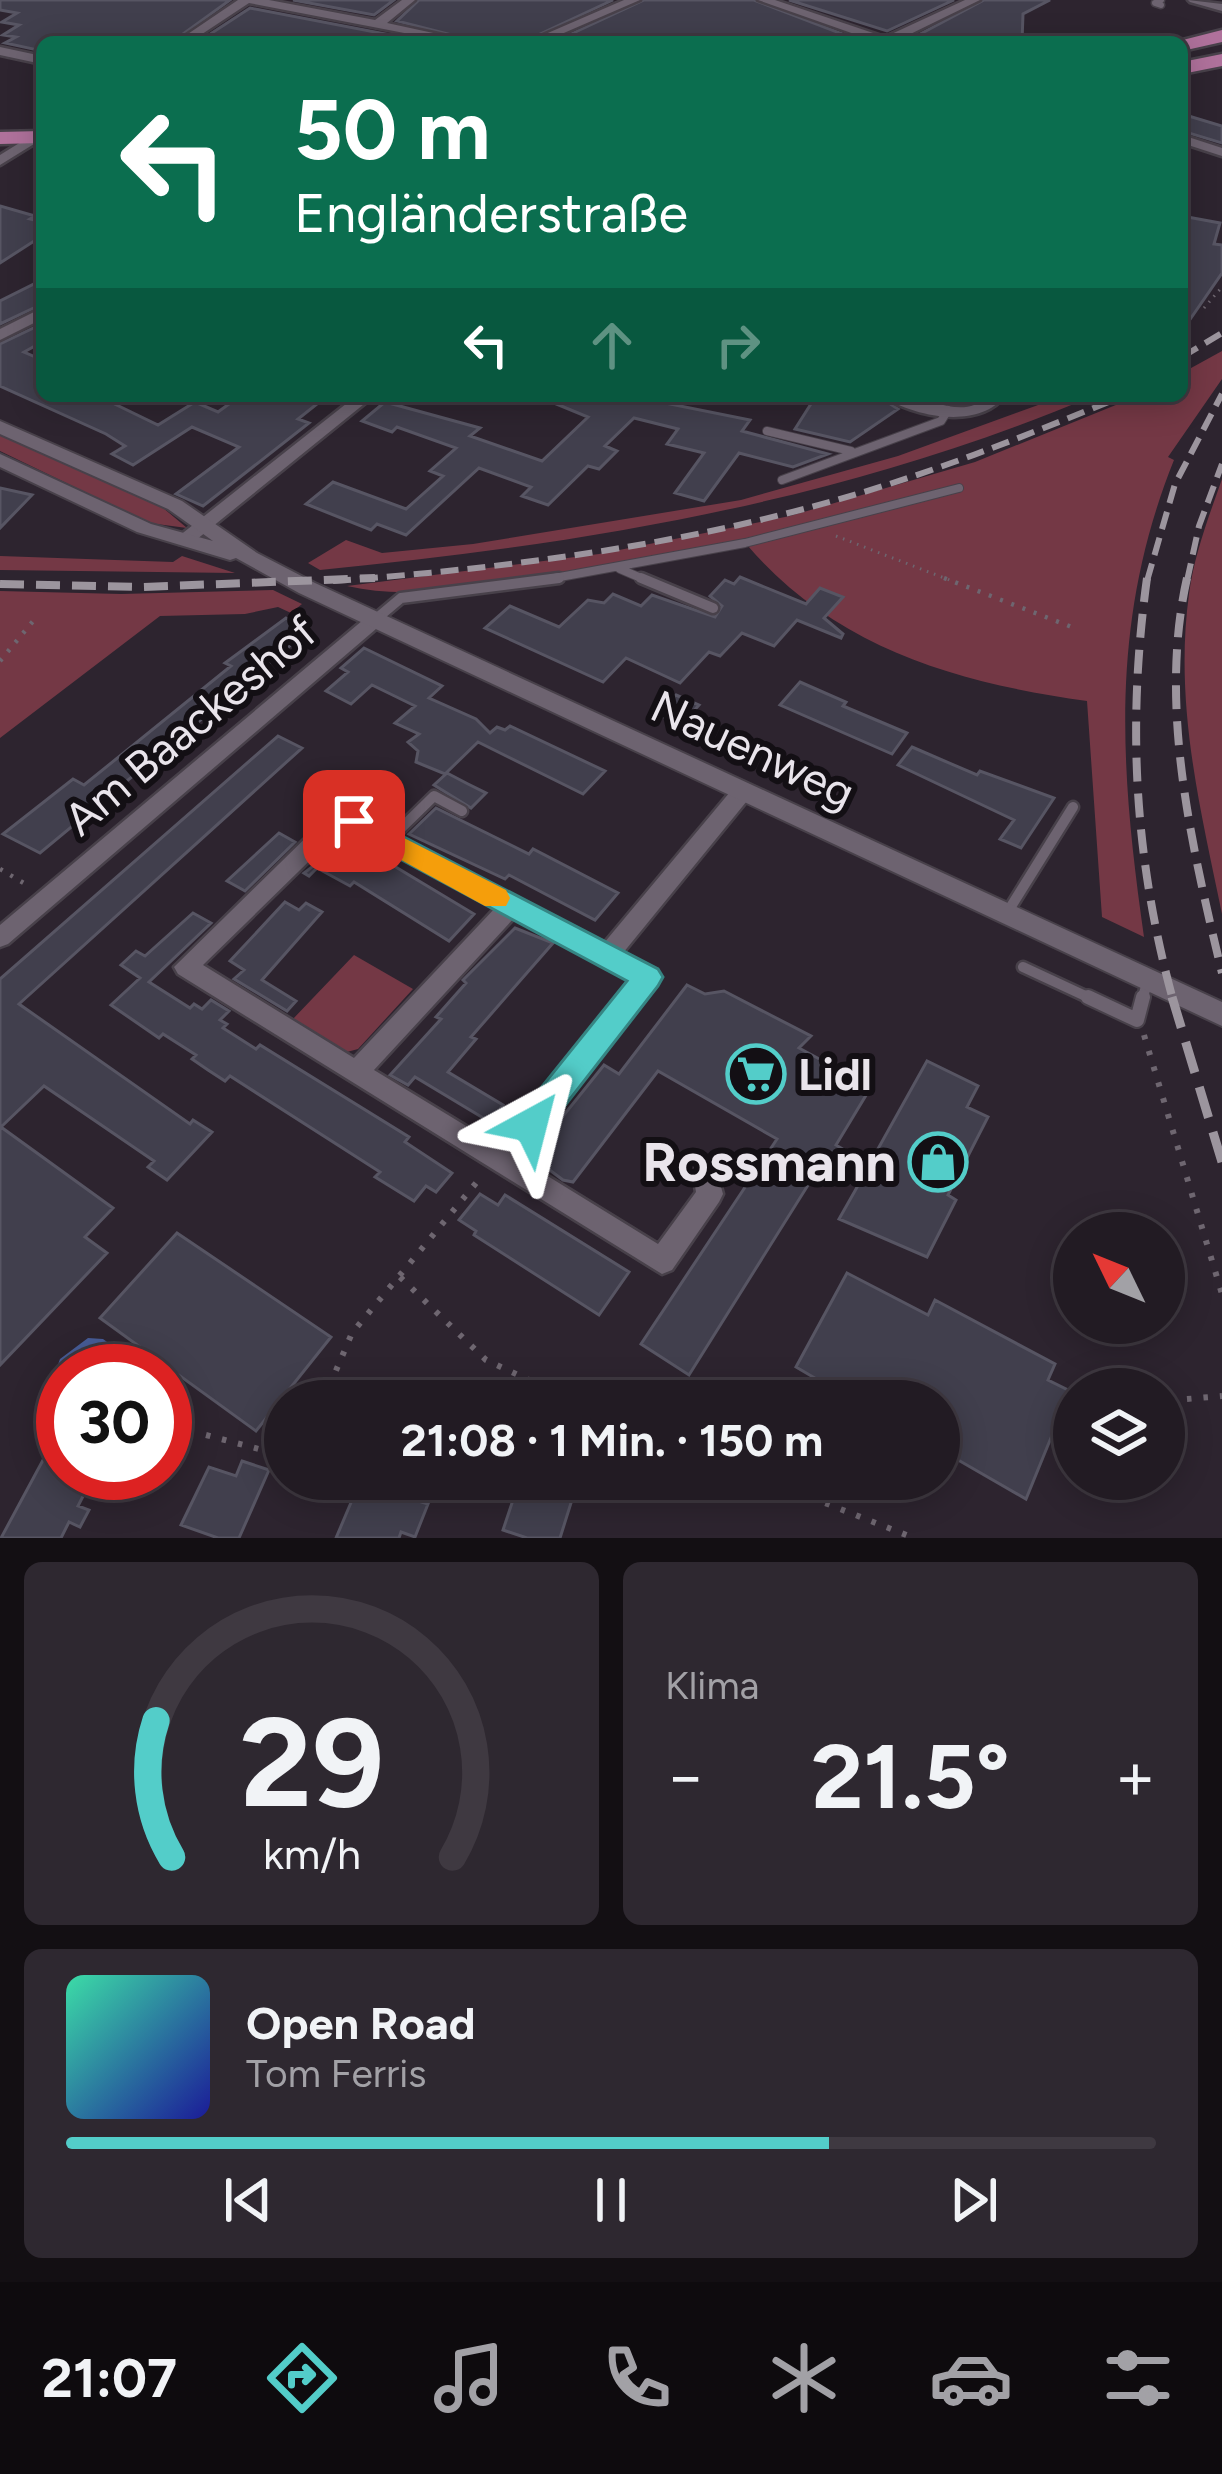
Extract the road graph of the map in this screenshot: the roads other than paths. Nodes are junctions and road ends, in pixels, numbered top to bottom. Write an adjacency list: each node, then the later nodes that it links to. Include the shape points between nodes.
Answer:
1 (248, 0): 8 (street); 9 (street)
2 (409, 0): 8 (street)
3 (634, 0): 11 (street)
4 (764, 0): 12 (street)
5 (974, 0): 13 (street)
6 (1194, 0): 7 (street)
7 (1222, 8)
8 (378, 25): 10 (street)
9 (191, 36)
10 (437, 36)
11 (547, 36)
12 (869, 36)
13 (899, 36)
14 (1222, 36): 15 (main road)
15 (1188, 44)
16 (0, 51): 17 (street)
17 (36, 59)
18 (1222, 60): 19 (main road)
19 (1188, 67)
20 (0, 119): 21 (main road)
21 (36, 130)
22 (36, 132): 24 (main road)
23 (36, 135): 27 (street)
24 (0, 138)
25 (1188, 141): 26 (street)
26 (1222, 152)
27 (0, 161)
28 (36, 316): 29 (street)
29 (0, 335)
30 (359, 402): 40 (street)
31 (915, 402): 33 (street)
32 (991, 402): 33 (street, via 983,411)
33 (949, 410): 36 (lane, via 940,421)
34 (0, 427): 40 (street, Nauenweg)
35 (766, 431): 36 (lane)
36 (855, 452): 38 (lane)
37 (0, 460): 41 (street, Nauenweg)
38 (782, 480)
39 (959, 488): 43 (lane)
40 (205, 525): 41 (street); 42 (street, Nauenweg)
41 (185, 540): 42 (street, Nauenweg)
42 (250, 558): 45 (street, Nauenweg)
43 (617, 568): 44 (lane); 45 (lane, via 401,598)
44 (713, 608)
45 (376, 619): 46 (street, Nauenweg); 52 (street, Am Baackeshof)
46 (742, 791): 51 (street, Nauenweg); 53 (street)
47 (1073, 807): 51 (lane)
48 (462, 811): 49 (lane, via 434,796)
49 (389, 840): 50 (street); 57 (street, via 354,821 335,823 186,968)
50 (511, 906): 53 (street); 57 (street)
51 (1007, 913): 55 (street, Nauenweg)
52 (0, 938)
53 (607, 956): 58 (street, via 647,977)
54 (1023, 967): 55 (lane, via 1137,1020)
55 (1148, 980): 56 (street, Nauenweg)
56 (1222, 1015)
57 (355, 1073): 58 (street)
58 (499, 1160): 59 (street, via 662,1261 710,1194)
59 (706, 1173)

